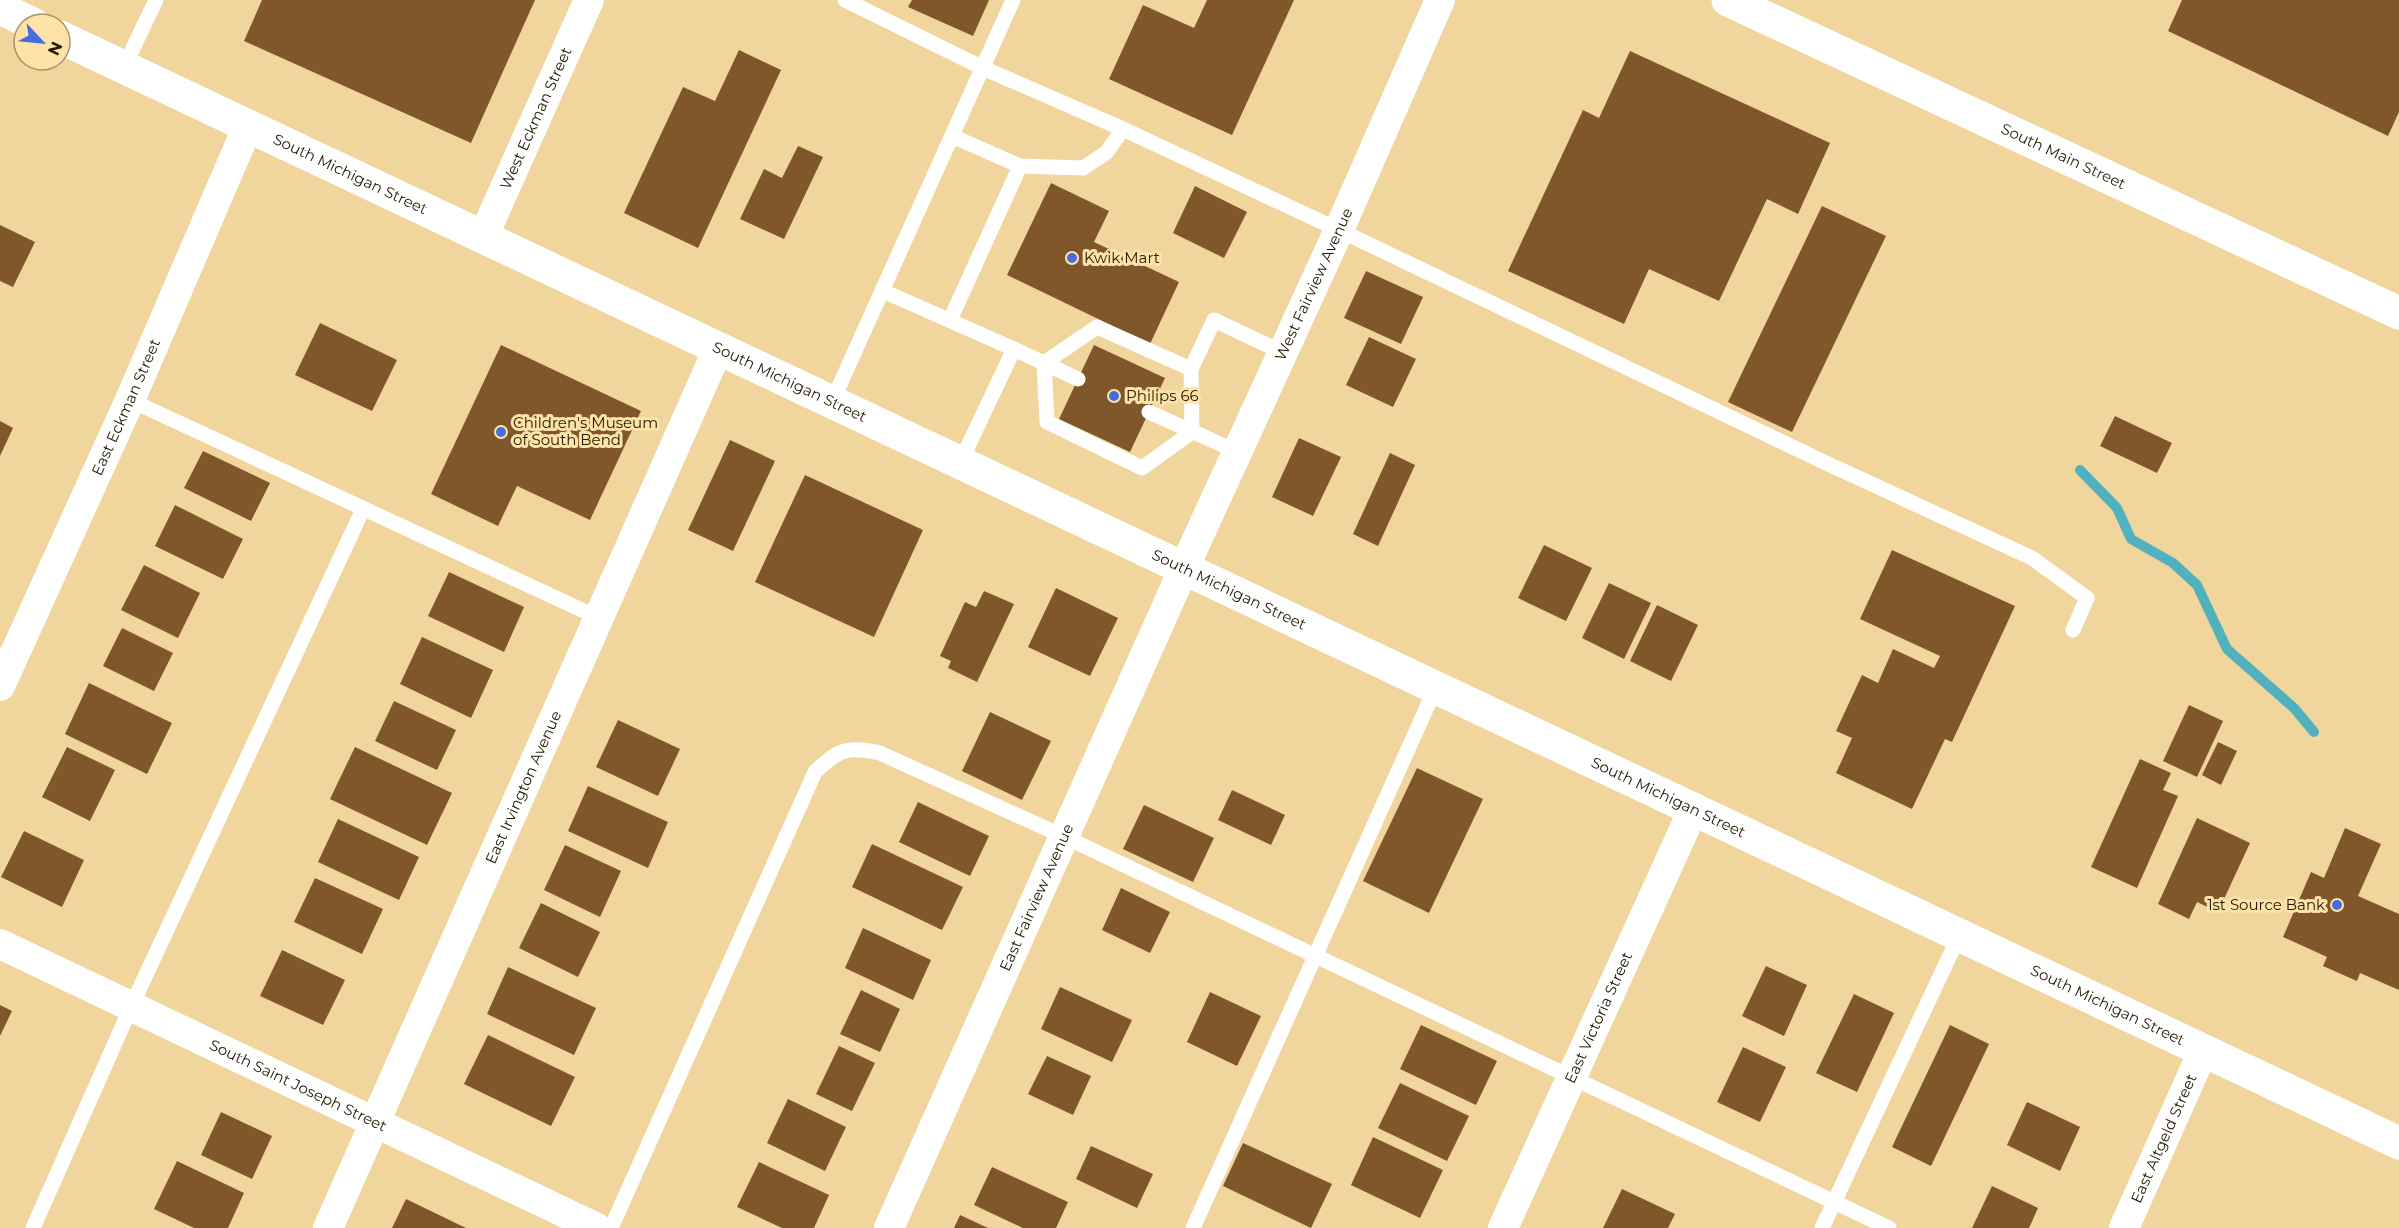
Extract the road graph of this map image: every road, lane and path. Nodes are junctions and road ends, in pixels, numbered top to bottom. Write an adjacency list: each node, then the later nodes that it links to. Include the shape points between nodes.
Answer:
1 (156, 0): 8 (lane)
2 (590, 0): 15 (street, West Eckman Street)
3 (845, 0): 9 (lane)
4 (1013, 0): 9 (lane)
5 (1440, 0): 14 (street, West Fairview Avenue)
6 (1728, 0): 17 (main road, South Main Street)
7 (72, 43): 8 (main road, South Michigan Street)
8 (124, 67): 10 (main road, South Michigan Street)
9 (983, 68): 11 (lane); 12 (lane)
10 (248, 126): 15 (main road, South Michigan Street); 25 (street, East Eckman Street)
11 (1123, 129): 13 (lane, via 1106,153 1083,168); 14 (lane)
12 (952, 136): 13 (lane); 16 (lane)
13 (1020, 166): 18 (lane)
14 (1339, 230): 21 (street, West Fairview Avenue); 34 (lane, via 2032,558 2087,598)
15 (483, 237): 19 (main road, South Michigan Street)
16 (883, 291): 18 (lane); 26 (lane)
17 (2399, 313)
18 (950, 320): 20 (lane)
19 (718, 349): 26 (main road, South Michigan Street); 33 (street, East Irvington Avenue)
20 (1014, 349): 22 (lane); 30 (lane)
21 (1284, 353): 23 (lane, via 1214,320); 29 (street, West Fairview Avenue)
22 (1044, 363): 23 (lane, via 1097,327); 24 (lane); 28 (lane, via 1047,422 1142,468)
23 (1191, 369): 28 (lane)
24 (1078, 379)
25 (130, 400): 31 (lane); 35 (street, East Eckman Street)
26 (832, 402): 30 (main road, South Michigan Street)
27 (1149, 412): 28 (lane)
28 (1192, 432): 29 (lane)
29 (1238, 453): 32 (street, West Fairview Avenue)
30 (960, 463): 32 (main road, South Michigan Street)
31 (363, 509): 33 (lane); 42 (lane)
32 (1184, 568): 36 (main road, South Michigan Street); 38 (street, East Fairview Avenue)
33 (599, 618): 45 (street, East Irvington Avenue)
34 (2073, 630)
35 (0, 686)
36 (1436, 687): 37 (main road, South Michigan Street); 41 (lane)
37 (1694, 808): 39 (main road, South Michigan Street); 44 (street, East Victoria Street)
38 (1065, 837): 41 (lane); 51 (lane, via 880,753 854,748 833,755 815,772); 52 (street, East Fairview Avenue)
39 (1959, 936): 43 (main road, South Michigan Street); 47 (lane)
40 (0, 944): 42 (street, South Saint Joseph Street)
41 (1315, 957): 44 (lane); 53 (lane)
42 (131, 1007): 45 (street, South Saint Joseph Street); 48 (lane)
43 (2203, 1051): 46 (main road, South Michigan Street); 57 (street, East Altgeld Street)
44 (1573, 1078): 47 (lane); 54 (street, East Victoria Street)
45 (376, 1121): 49 (street, East Irvington Avenue); 50 (street, South Saint Joseph Street)
46 (2399, 1143)
47 (1834, 1202): 55 (lane); 56 (lane)
48 (33, 1228)
49 (328, 1228)
50 (597, 1228)
51 (611, 1228)
52 (888, 1228)
53 (1193, 1228)
54 (1503, 1228)
55 (1822, 1228)
56 (1888, 1228)
57 (2124, 1228)

